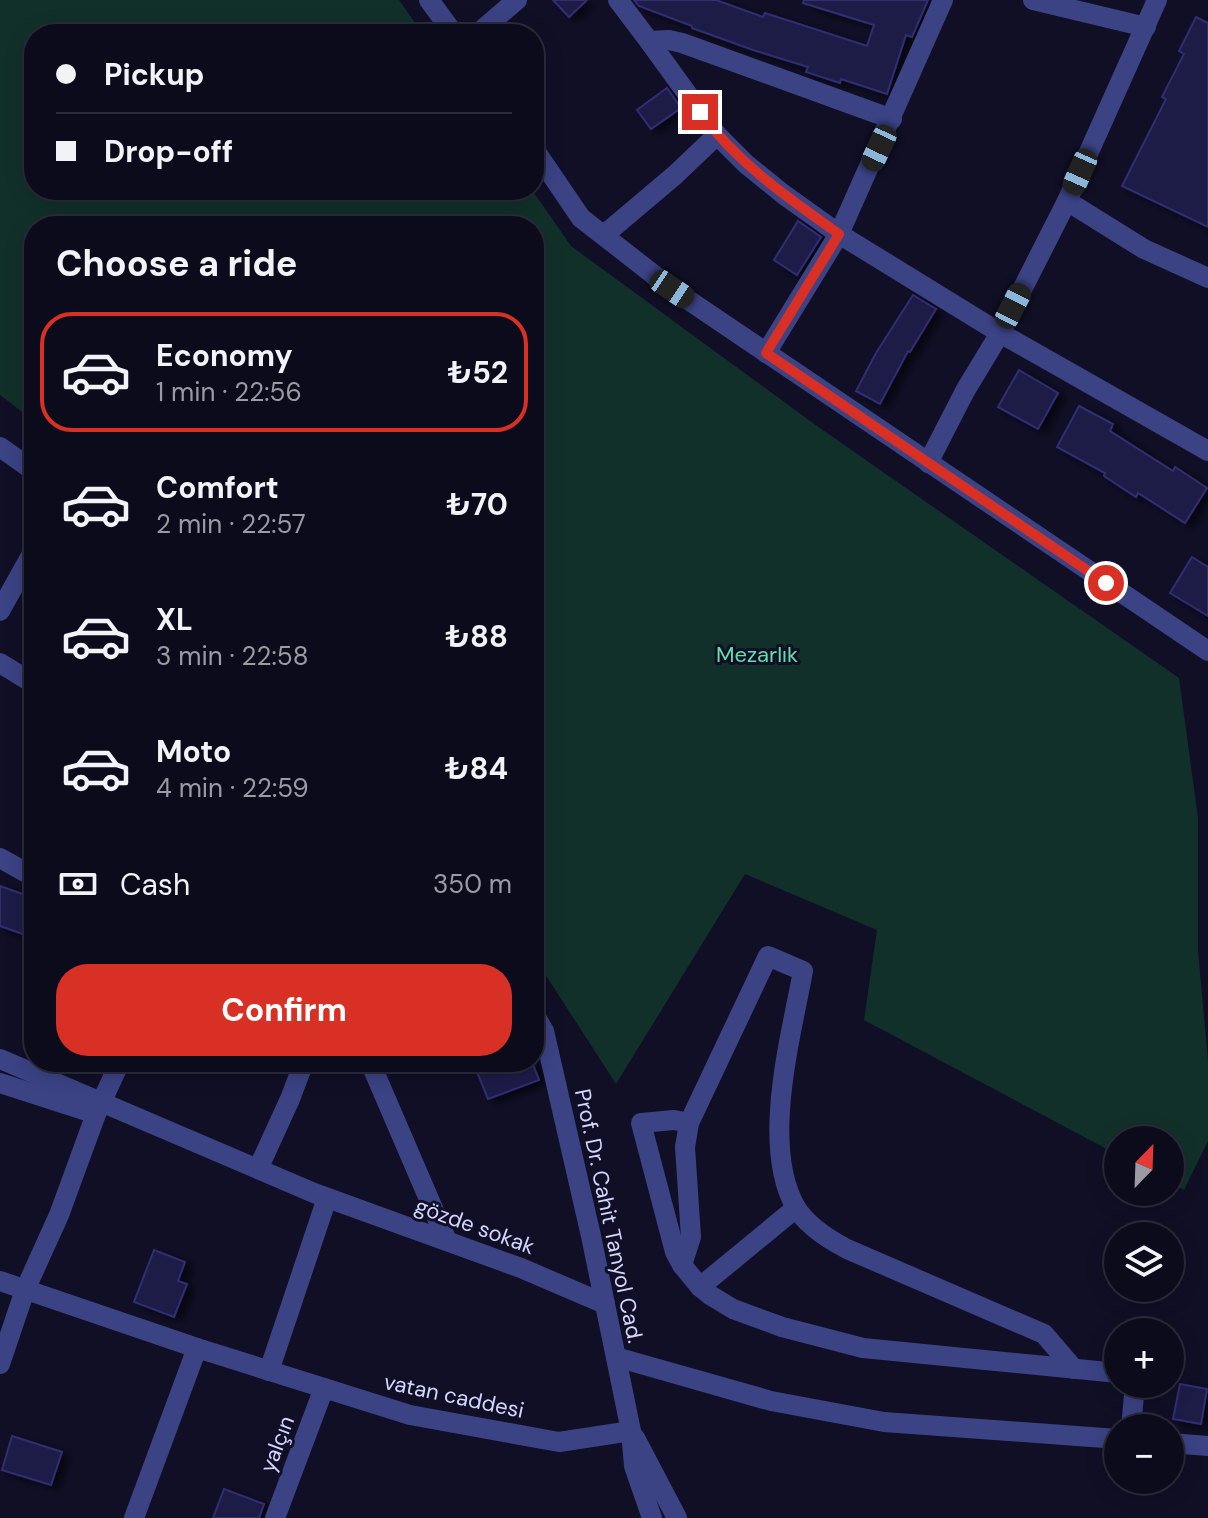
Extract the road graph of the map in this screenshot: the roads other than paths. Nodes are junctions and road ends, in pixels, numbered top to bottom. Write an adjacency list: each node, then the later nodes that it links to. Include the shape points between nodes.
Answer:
1 (429, 0): 7 (street)
2 (517, 0): 8 (street)
3 (618, 0): 10 (street)
4 (943, 0): 11 (street)
5 (1033, 0): 9 (street)
6 (1157, 0): 9 (street)
7 (447, 24)
8 (489, 24)
9 (1146, 27): 14 (street)
10 (649, 41): 11 (street, via 682,43); 12 (street)
11 (892, 119): 15 (street)
12 (717, 135): 15 (street, via 746,164); 16 (street)
13 (544, 164): 16 (street, via 581,218)
14 (1067, 201): 17 (street, via 1144,249); 18 (street)
15 (839, 234): 18 (street); 19 (street)
16 (604, 235): 19 (street)
17 (1208, 278)
18 (1000, 333): 21 (street); 22 (street)
19 (766, 353): 22 (street)
20 (0, 447): 23 (street)
21 (1208, 451)
22 (928, 463): 26 (street)
23 (24, 464)
24 (24, 568): 25 (street)
25 (0, 611)
26 (1208, 651)
27 (0, 663): 28 (street)
28 (24, 678)
29 (0, 858): 30 (street)
30 (24, 871)
31 (544, 1031): 49 (street, Prof. Dr. Cahit Tanyol Cad.)
32 (0, 1059): 33 (street, gözde sokak)
33 (24, 1071)
34 (26, 1072): 39 (street, gözde sokak)
35 (115, 1072): 39 (street)
36 (300, 1072): 41 (street)
37 (374, 1072): 44 (street)
38 (0, 1083): 39 (street, gözde sokak)
39 (99, 1108): 41 (street, gözde sokak); 48 (street)
40 (689, 1123): 43 (street, via 768,956 803,971 783,1079 780,1133); 45 (street, via 685,1147 691,1237); 45 (street, via 641,1123)
41 (258, 1169): 42 (street, gözde sokak)
42 (327, 1198): 44 (street, gözde sokak); 54 (street)
43 (796, 1208): 47 (street); 53 (street, via 823,1235 847,1249 1044,1334)
44 (447, 1241): 49 (street, gözde sokak)
45 (682, 1265): 47 (street)
46 (0, 1281): 48 (street, vatan caddesi)
47 (700, 1287): 53 (street, via 733,1309 863,1348)
48 (24, 1293): 50 (street, vatan caddesi); 52 (street)
49 (605, 1304): 51 (street, Prof. Dr. Cahit Tanyol Cad.)
50 (197, 1348): 54 (street, vatan caddesi); 61 (street)
51 (616, 1357): 57 (street, Prof. Dr. Cahit Tanyol Cad.); 58 (street, via 771,1401 884,1422)
52 (0, 1364)
53 (1074, 1369): 55 (street)
54 (269, 1371): 56 (street, vatan caddesi)
55 (1104, 1372)
56 (324, 1388): 57 (street, vatan caddesi, via 410,1415 559,1442); 62 (street, yalçın)
57 (631, 1431): 63 (street, via 634,1466); 64 (street)
58 (1104, 1438)
59 (1184, 1444): 60 (street)
60 (1208, 1446)
61 (134, 1518)
62 (275, 1518)
63 (652, 1518)
64 (677, 1518)

